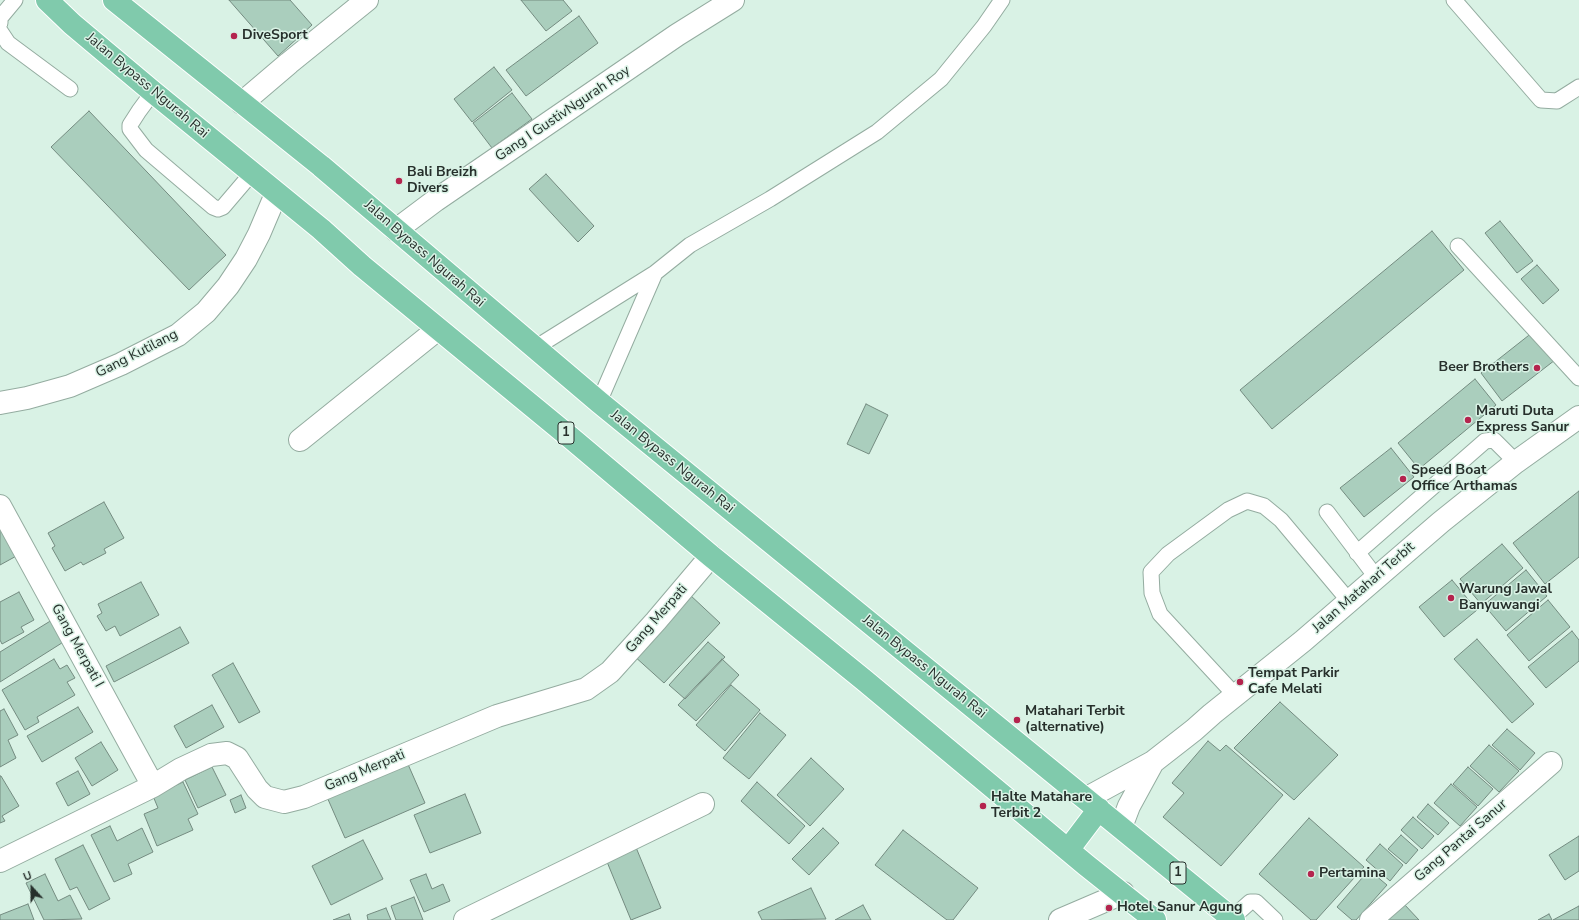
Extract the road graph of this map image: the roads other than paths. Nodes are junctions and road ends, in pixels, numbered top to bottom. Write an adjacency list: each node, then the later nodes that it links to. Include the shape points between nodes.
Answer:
1 (15, 0): 8 (lane, via 0,18)
2 (47, 0): 12 (highway, Jalan Bypass Ngurah Rai / 1)
3 (366, 0): 13 (street)
4 (733, 0): 16 (street, Gang I GustivNgurah Roy, via 651,53)
5 (1002, 0): 18 (lane, via 941,79 877,132 770,199 690,245)
6 (1454, 0): 10 (lane, via 1541,100 1557,101)
7 (118, 1): 13 (highway, Jalan Bypass Ngurah Rai / 1)
8 (0, 23)
9 (0, 31): 11 (lane, via 8,43)
10 (1579, 87)
11 (70, 89)
12 (153, 92): 14 (highway, Jalan Bypass Ngurah Rai / 1); 14 (lane, via 130,125 130,129 146,150 213,207 223,207)
13 (242, 103): 16 (highway, Jalan Bypass Ngurah Rai / 1)
14 (252, 173): 15 (highway, Jalan Bypass Ngurah Rai / 1)
15 (276, 194): 19 (highway, Jalan Bypass Ngurah Rai / 1); 23 (street, Gang Kutilang, via 259,234 228,286 206,312 178,335 70,386)
16 (396, 230): 20 (highway, Jalan Bypass Ngurah Rai / 1)
17 (1458, 246): 21 (lane)
18 (656, 273): 20 (lane); 22 (lane)
19 (438, 329): 25 (street); 30 (highway, Jalan Bypass Ngurah Rai / 1)
20 (535, 348): 22 (highway, Jalan Bypass Ngurah Rai / 1)
21 (1579, 378)
22 (599, 402): 38 (highway, Jalan Bypass Ngurah Rai / 1)
23 (0, 403)
24 (1579, 417): 26 (street, Jalan Matahari Terbit)
25 (300, 440)
26 (1516, 462): 29 (lane, via 1494,440 1485,441); 31 (street, Jalan Matahari Terbit)
27 (0, 506): 36 (street, Gang Merpati I)
28 (1327, 512): 29 (lane)
29 (1357, 552): 31 (lane)
30 (711, 556): 36 (street, Gang Merpati, via 610,672 586,689 497,716 304,797 284,802 265,797 237,758 227,753 211,755); 40 (highway, Jalan Bypass Ngurah Rai / 1)
31 (1376, 577): 32 (street, Jalan Matahari Terbit)
32 (1349, 601): 33 (street, Jalan Matahari Terbit); 33 (lane, via 1281,520 1264,506 1247,501 1228,510 1168,554 1151,572 1152,594 1160,614)
33 (1235, 695): 34 (street, Jalan Matahari Terbit)
34 (1152, 762): 38 (street, Jalan Matahari Terbit); 39 (street, Jalan Matahari Terbit)
35 (1551, 763): 48 (street, Gang Pantai Sanur)
36 (153, 786): 41 (street, Gang Merpati)
37 (703, 804): 44 (street)
38 (1093, 804): 39 (highway, Jalan Bypass Ngurah Rai / 1); 40 (highway)
39 (1121, 827): 43 (highway, Jalan Bypass Ngurah Rai / 1)
40 (1068, 850): 42 (highway, Jalan Bypass Ngurah Rai / 1)
41 (0, 861)
42 (1123, 893): 45 (street); 46 (highway, Jalan Bypass Ngurah Rai / 1)
43 (1233, 919): 47 (lane, via 1250,902 1256,902)
44 (465, 920)
45 (1060, 920)
46 (1155, 920)
47 (1275, 920)
48 (1371, 920)

